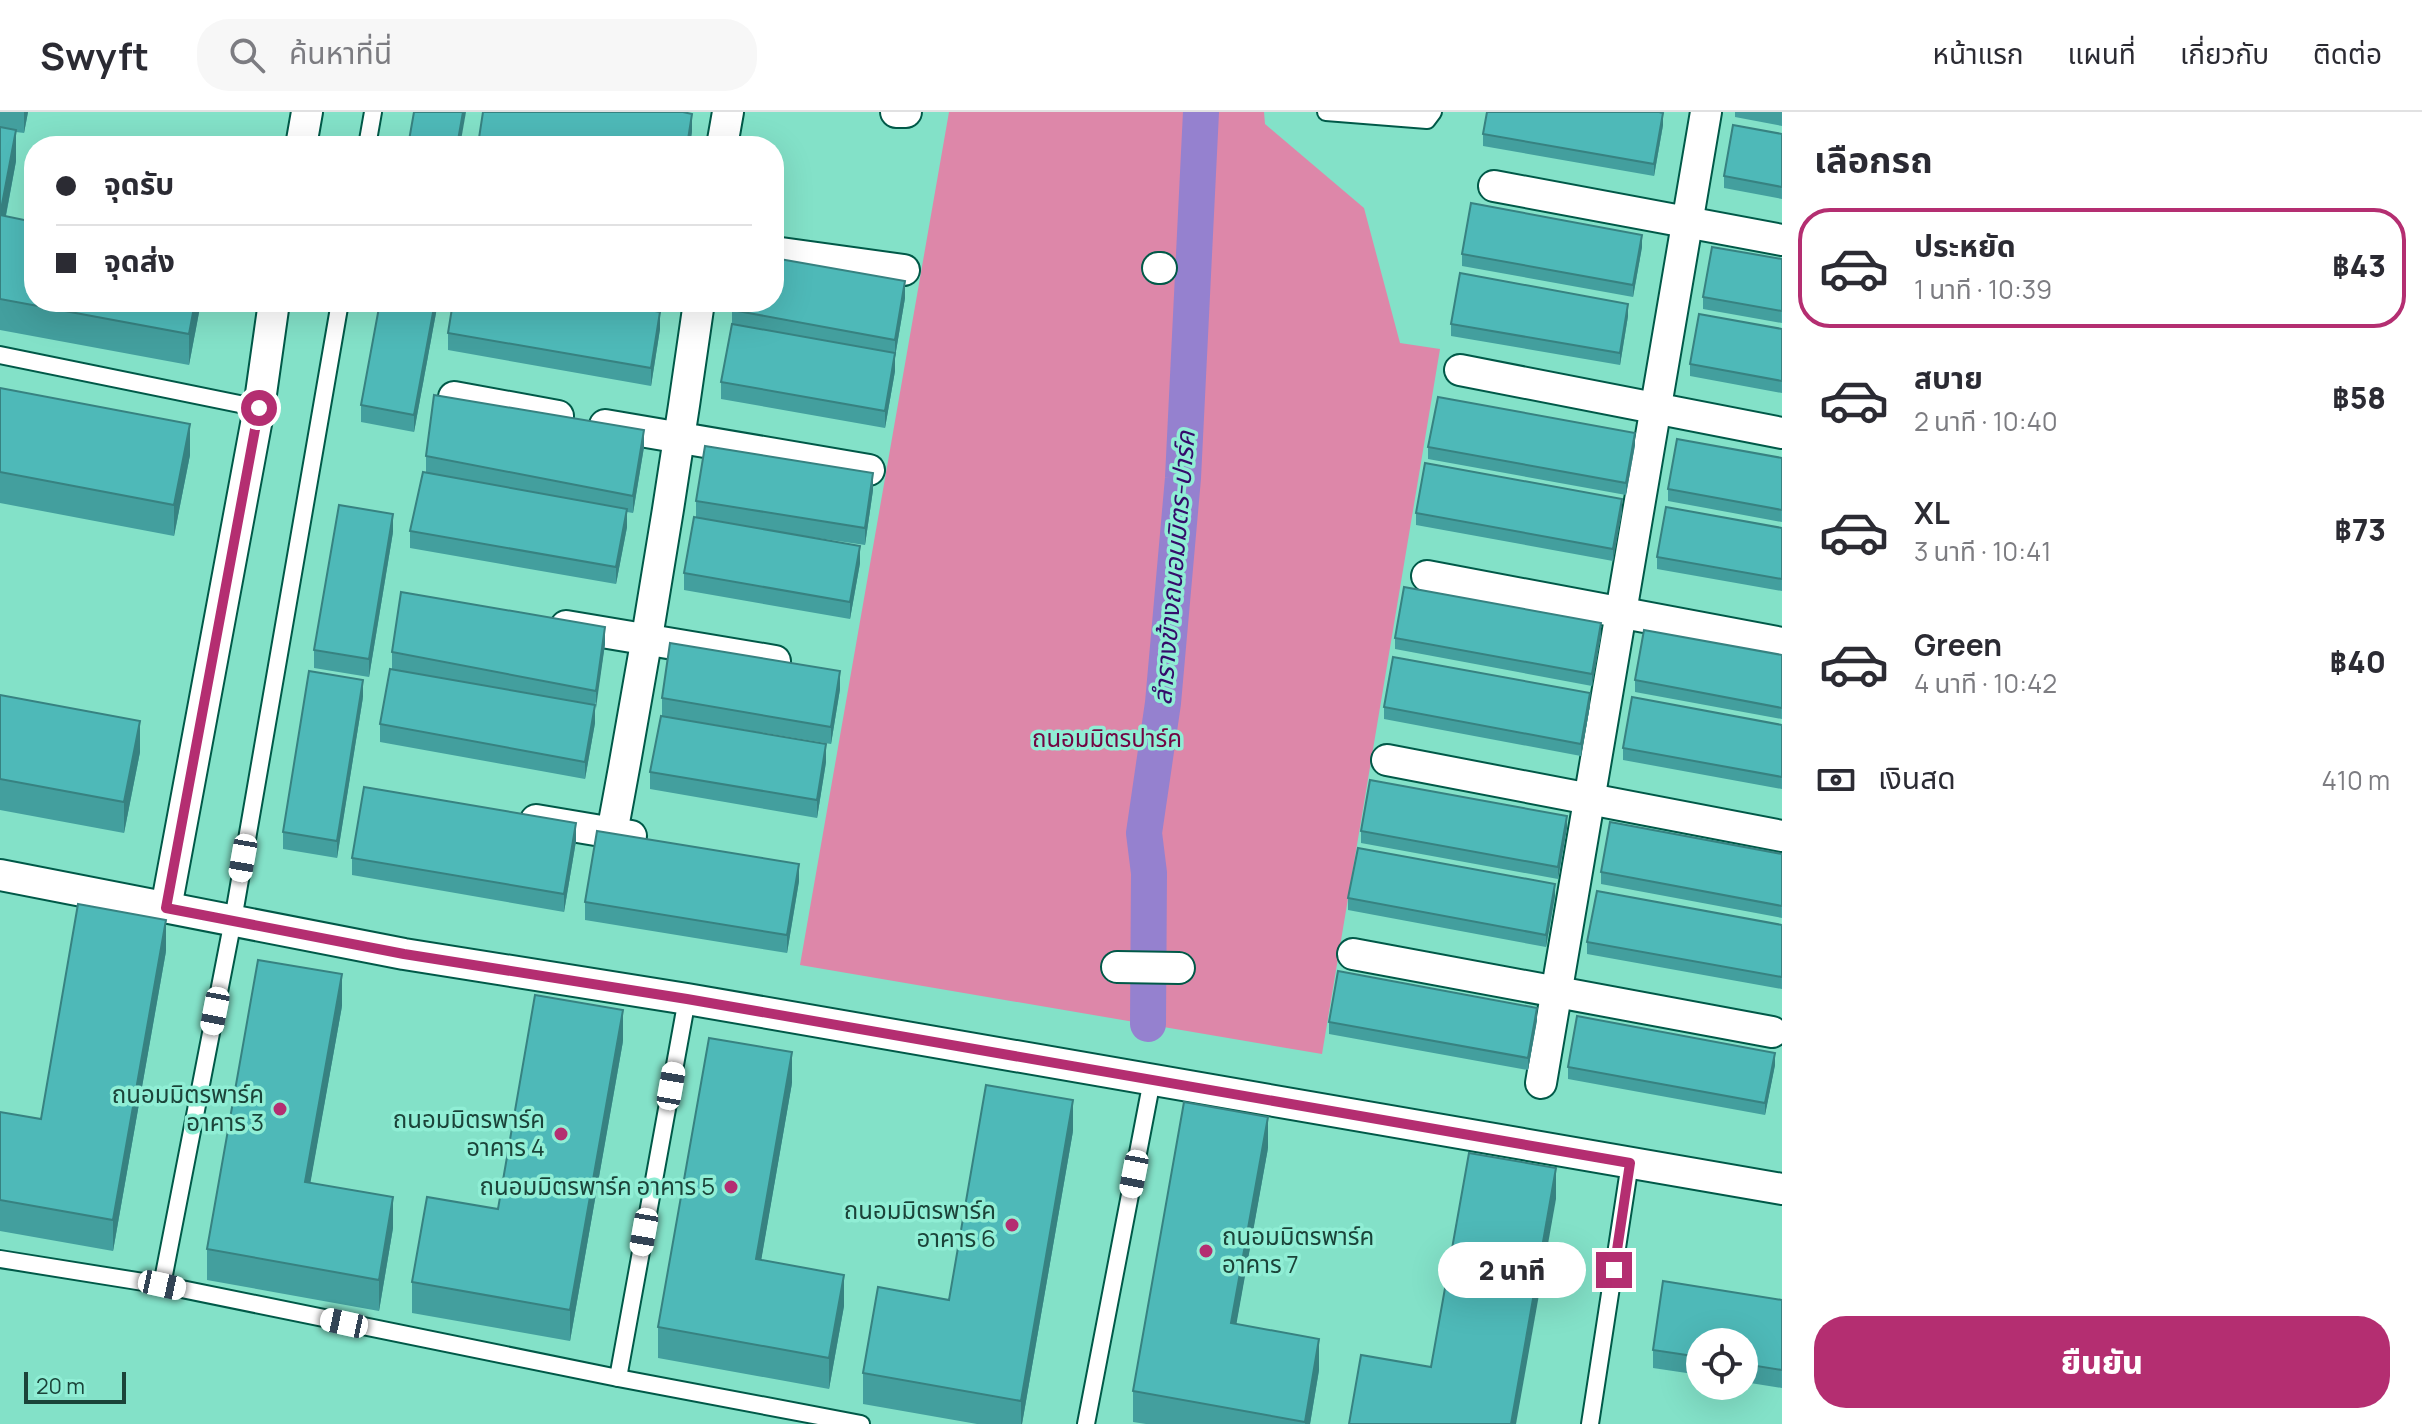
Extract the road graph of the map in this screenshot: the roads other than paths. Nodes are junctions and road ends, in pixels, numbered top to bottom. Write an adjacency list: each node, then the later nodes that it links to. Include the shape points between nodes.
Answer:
1 (307, 112): 9 (street)
2 (373, 112): 10 (lane)
3 (728, 112): 11 (street)
4 (896, 112): 5 (street)
5 (906, 112)
6 (1326, 112): 7 (lane, via 1427,120)
7 (1433, 112)
8 (1706, 112): 13 (street)
9 (303, 136)
10 (369, 136)
11 (724, 136)
12 (1494, 186): 13 (street)
13 (1689, 222): 14 (street); 24 (street)
14 (1782, 240)
15 (784, 253): 16 (street)
16 (904, 270)
17 (273, 312): 23 (street)
18 (338, 312): 42 (lane)
19 (698, 312): 26 (street)
20 (0, 355): 23 (lane)
21 (1460, 370): 24 (street)
22 (454, 397): 26 (street)
23 (259, 408): 41 (street)
24 (1657, 408): 25 (street); 29 (street)
25 (1782, 433)
26 (680, 439): 27 (street); 31 (street)
27 (869, 470)
28 (1427, 576): 29 (street)
29 (1623, 613): 32 (street); 35 (street)
30 (539, 621): 31 (street)
31 (648, 639): 33 (street); 37 (street)
32 (1782, 643)
33 (805, 666)
34 (1387, 760): 35 (street)
35 (1590, 799): 38 (street); 46 (street)
36 (506, 815): 37 (street)
37 (612, 833): 39 (street)
38 (1782, 836)
39 (656, 841)
40 (0, 875): 41 (street)
41 (166, 908): 42 (street)
42 (233, 920): 47 (street, via 404,954); 54 (lane)
43 (1353, 954): 46 (street)
44 (1117, 967): 45 (street)
45 (1179, 968)
46 (1557, 992): 48 (street); 50 (street)
47 (687, 999): 49 (street); 55 (lane)
48 (1772, 1032)
49 (1152, 1080): 51 (street); 57 (lane)
50 (1541, 1083)
51 (1630, 1163): 52 (street); 58 (lane)
52 (1782, 1189)
53 (0, 1259): 54 (lane)
54 (162, 1285): 55 (lane)
55 (618, 1378): 56 (lane)
56 (861, 1424)
57 (1086, 1424)
58 (1590, 1424)

